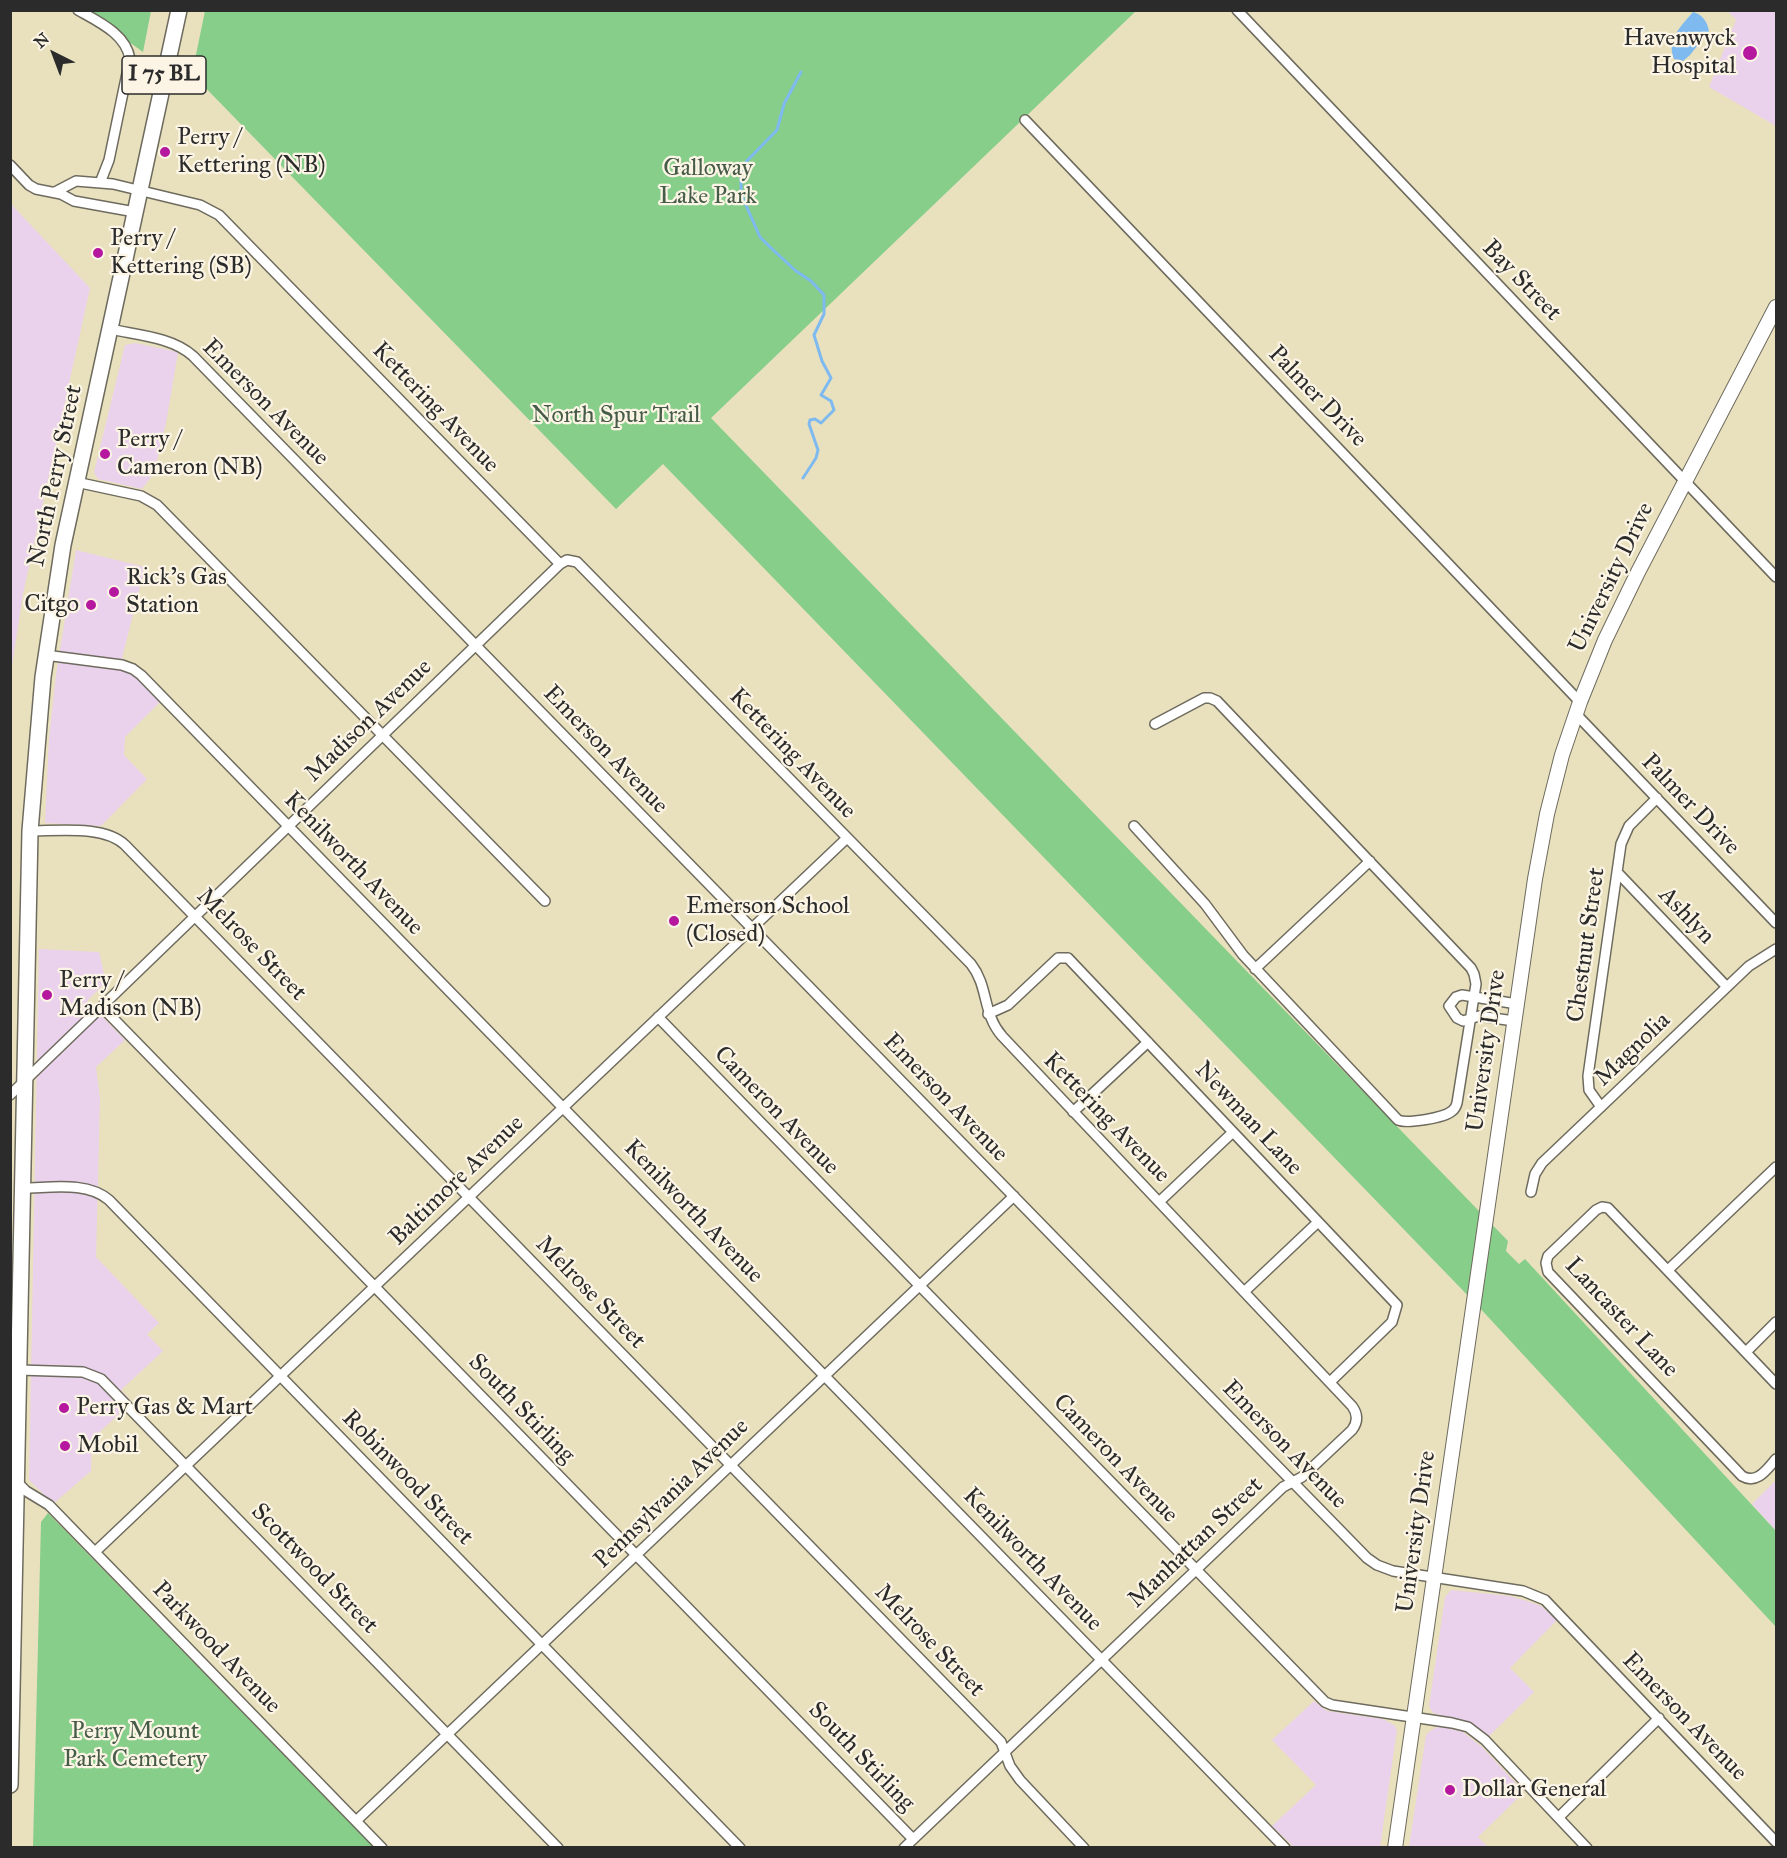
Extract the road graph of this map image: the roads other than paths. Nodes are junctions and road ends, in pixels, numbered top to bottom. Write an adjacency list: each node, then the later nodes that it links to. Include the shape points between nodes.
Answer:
1 (78, 10): 6 (street, via 122,40 130,60 109,160)
2 (179, 10): 8 (main road, North Perry Street / I 75 BL)
3 (1237, 10): 13 (street, Bay Street)
4 (1025, 120): 18 (street, Palmer Drive)
5 (10, 165): 7 (street, via 32,187)
6 (100, 183): 7 (street, Kettering Avenue, via 72,181); 8 (street, Kettering Avenue)
7 (56, 192): 9 (street, via 74,201)
8 (139, 192): 9 (main road, North Perry Street / I 75 BL); 14 (street, Kettering Avenue, via 200,206 222,217)
9 (135, 212): 11 (main road, North Perry Street / I 75 BL)
10 (1776, 307): 13 (main road, University Drive)
11 (110, 329): 12 (main road, North Perry Street / I 75 BL); 16 (street, Emerson Avenue, via 172,343 191,354)
12 (76, 482): 17 (main road, North Perry Street / I 75 BL); 20 (street, via 141,496 157,505)
13 (1685, 482): 15 (street, Bay Street); 18 (main road, University Drive, via 1615,618)
14 (560, 564): 16 (street, Madison Avenue); 25 (street, Kettering Avenue, via 570,560 579,564)
15 (1776, 577)
16 (476, 645): 20 (street, Madison Avenue); 31 (street, Emerson Avenue)
17 (45, 655): 22 (street, Kenilworth Avenue, via 136,670); 24 (main road, North Perry Street / I 75 BL)
18 (1578, 708): 21 (street, Palmer Drive); 36 (main road, University Drive, via 1543,833)
19 (1155, 723): 26 (street, via 1204,698 1217,701)
20 (382, 735): 22 (street, Madison Avenue); 28 (street)
21 (1657, 798): 27 (street, Chestnut Street, via 1625,832); 30 (street, Palmer Drive)
22 (289, 826): 29 (street, Madison Avenue); 45 (street, Kenilworth Avenue)
23 (1134, 826): 33 (street)
24 (30, 831): 29 (street, Melrose Street, via 101,832 115,837); 43 (main road, North Perry Street / I 75 BL)
25 (846, 838): 31 (street, Baltimore Avenue); 38 (street, Kettering Avenue, via 974,969 982,984)
26 (1370, 861): 33 (street); 35 (street, via 1471,968 1476,979)
27 (1617, 872): 34 (street, Ashlyn); 46 (street, Chestnut Street, via 1588,1076 1589,1090)
28 (545, 902)
29 (195, 916): 37 (street, Madison Avenue); 53 (street, Melrose Street)
30 (1776, 923)
31 (752, 928): 39 (street, Baltimore Avenue); 52 (street, Emerson Avenue)
32 (1776, 949): 34 (street, Magnolia, via 1751,964)
33 (1256, 969): 40 (street, via 1405,1123 1448,1114 1455,1108)
34 (1727, 987): 46 (street, Magnolia)
35 (1474, 997): 36 (street); 40 (street); 40 (street, via 1458,996 1449,1005 1459,1019)
36 (1516, 1004): 41 (main road, University Drive)
37 (102, 1007): 43 (street, Madison Avenue); 57 (street, South Stirling)
38 (988, 1014): 42 (street, Newman Lane, via 1008,1005 1056,959 1064,957); 47 (street, Kettering Avenue, via 1002,1036)
39 (658, 1017): 45 (street, Baltimore Avenue); 58 (street, Cameron Avenue)
40 (1470, 1018): 41 (street)
41 (1514, 1021): 76 (main road, University Drive)
42 (1148, 1042): 47 (street); 48 (street, Newman Lane)
43 (25, 1081): 44 (street, Madison Avenue); 50 (main road, North Perry Street / I 75 BL)
44 (10, 1095)
45 (563, 1107): 53 (street, Baltimore Avenue); 64 (street, Kenilworth Avenue)
46 (1601, 1107): 51 (street, Magnolia, via 1539,1166)
47 (1073, 1112): 54 (street, Kettering Avenue)
48 (1233, 1132): 54 (street); 55 (street, Newman Lane)
49 (1776, 1167): 56 (street)
50 (22, 1188): 62 (main road, North Perry Street / I 75 BL); 63 (street, Robinwood Street, via 82,1188 105,1197)
51 (1531, 1192)
52 (1014, 1196): 58 (street, Pennsylvania Avenue); 72 (street, Emerson Avenue)
53 (469, 1197): 57 (street, Baltimore Avenue); 69 (street, Melrose Street)
54 (1159, 1202): 59 (street, Kettering Avenue)
55 (1318, 1222): 59 (street); 65 (street, Newman Lane, via 1397,1305 1392,1322)
56 (1668, 1270): 61 (street, Lancaster Lane); 68 (street, Lancaster Lane, via 1604,1207 1550,1254 1546,1263 1548,1272 1742,1476 1756,1478)
57 (375, 1286): 63 (street, Baltimore Avenue); 74 (street, South Stirling)
58 (920, 1286): 64 (street, Pennsylvania Avenue); 75 (street, Cameron Avenue)
59 (1244, 1292): 65 (street, Kettering Avenue)
60 (1776, 1322): 61 (street)
61 (1746, 1352): 66 (street, Lancaster Lane)
62 (19, 1370): 70 (street, Scottwood Street, via 83,1371 96,1376); 71 (main road, North Perry Street / I 75 BL)
63 (280, 1376): 70 (street, Baltimore Avenue); 77 (street, Robinwood Street)
64 (825, 1376): 69 (street, Pennsylvania Avenue); 78 (street, Kenilworth Avenue)
65 (1330, 1382): 67 (street, Kettering Avenue)
66 (1776, 1384)
67 (1357, 1417): 72 (street, Manhattan Street, via 1352,1430)
68 (1776, 1459)
69 (731, 1465): 74 (street, Pennsylvania Avenue); 82 (street, Melrose Street, via 1001,1742)
70 (186, 1466): 73 (street, Baltimore Avenue); 81 (street, Scottwood Street)
71 (14, 1479): 73 (street, Parkwood Avenue, via 46,1502); 83 (main road, North Perry Street / I 75 BL)
72 (1293, 1482): 75 (street, Manhattan Street, via 1283,1487); 76 (street, Emerson Avenue, via 1374,1563 1393,1571)
73 (95, 1552): 85 (street, Parkwood Avenue)
74 (636, 1555): 77 (street, Pennsylvania Avenue); 86 (street, South Stirling)
75 (1196, 1570): 78 (street, Manhattan Street); 79 (street, Cameron Avenue, via 1325,1702)
76 (1434, 1577): 79 (main road, University Drive); 80 (street, Emerson Avenue, via 1541,1597)
77 (542, 1644): 81 (street, Pennsylvania Avenue); 90 (street, Robinwood Street)
78 (1102, 1659): 82 (street, Manhattan Street); 93 (street, Kenilworth Avenue)
79 (1414, 1717): 84 (street, Cameron Avenue, via 1456,1723 1477,1733); 94 (main road, University Drive)
80 (1659, 1718): 84 (street); 87 (street, Emerson Avenue)
81 (447, 1734): 85 (street, Pennsylvania Avenue); 89 (street, Scottwood Street)
82 (1005, 1752): 86 (street, Manhattan Street); 92 (street, Melrose Street, via 1025,1786)
83 (10, 1785)
84 (1559, 1817): 95 (street, Cameron Avenue)
85 (356, 1821): 88 (street, Parkwood Avenue)
86 (913, 1839): 91 (street, Manhattan Street)
87 (1776, 1842)
88 (382, 1848)
89 (558, 1848)
90 (740, 1848)
91 (904, 1848)
92 (1084, 1848)
93 (1285, 1848)
94 (1395, 1848)
95 (1587, 1848)

